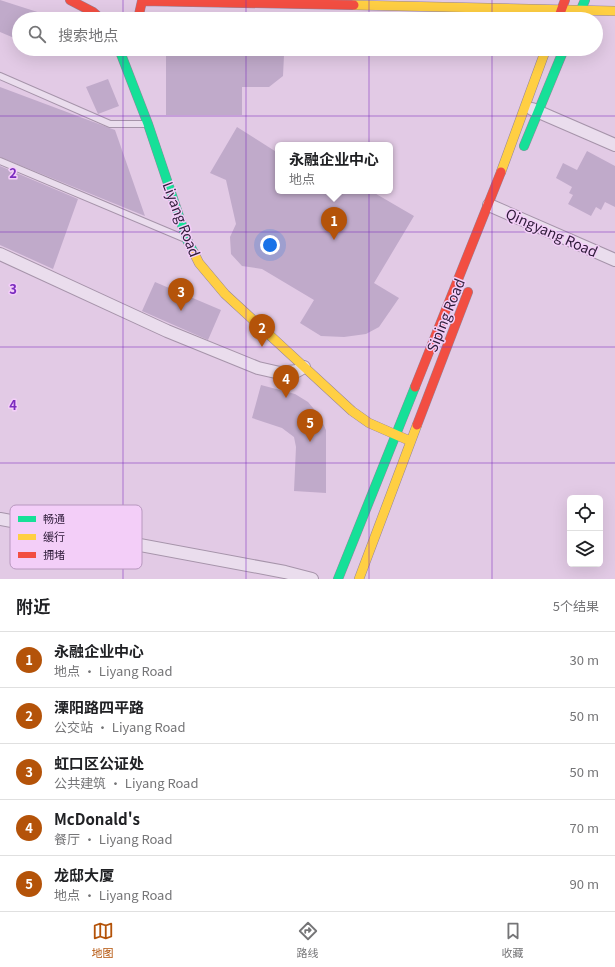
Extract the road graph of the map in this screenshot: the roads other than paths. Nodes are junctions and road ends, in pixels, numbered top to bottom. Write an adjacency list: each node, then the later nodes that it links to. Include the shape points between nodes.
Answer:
1 (70, 0): 7 (street)
2 (585, 0): 5 (street)
3 (142, 1): 4 (street); 8 (street)
4 (563, 4): 5 (street)
5 (581, 10): 6 (street)
6 (615, 11)
7 (93, 12)
8 (140, 12)
9 (122, 56): 15 (street, Liyang Road)
10 (543, 56): 13 (street, Siping Road)
11 (561, 56): 14 (street)
12 (0, 76): 15 (lane, via 110,124)
13 (524, 106): 14 (street); 19 (street, Siping Road)
14 (537, 111): 16 (street); 17 (street)
15 (148, 124): 20 (street, Liyang Road)
16 (615, 145)
17 (521, 153)
18 (0, 161): 20 (lane)
19 (497, 208): 22 (street, Qingyang Road); 25 (street, Siping Road)
20 (187, 240): 24 (street, Liyang Road, via 210,278)
21 (0, 254): 24 (street, via 168,331 258,368 280,374)
22 (615, 260)
23 (472, 281): 26 (street, Siping Road)
24 (304, 367): 25 (street, Liyang Road, via 352,411 369,423)
25 (396, 434): 26 (street, Liyang Road); 31 (street, Siping Road)
26 (410, 441): 32 (street, Siping Road)
27 (0, 519): 28 (street)
28 (10, 521)
29 (142, 545): 30 (street, via 278,570)
30 (312, 579)
31 (338, 579)
32 (359, 579)

